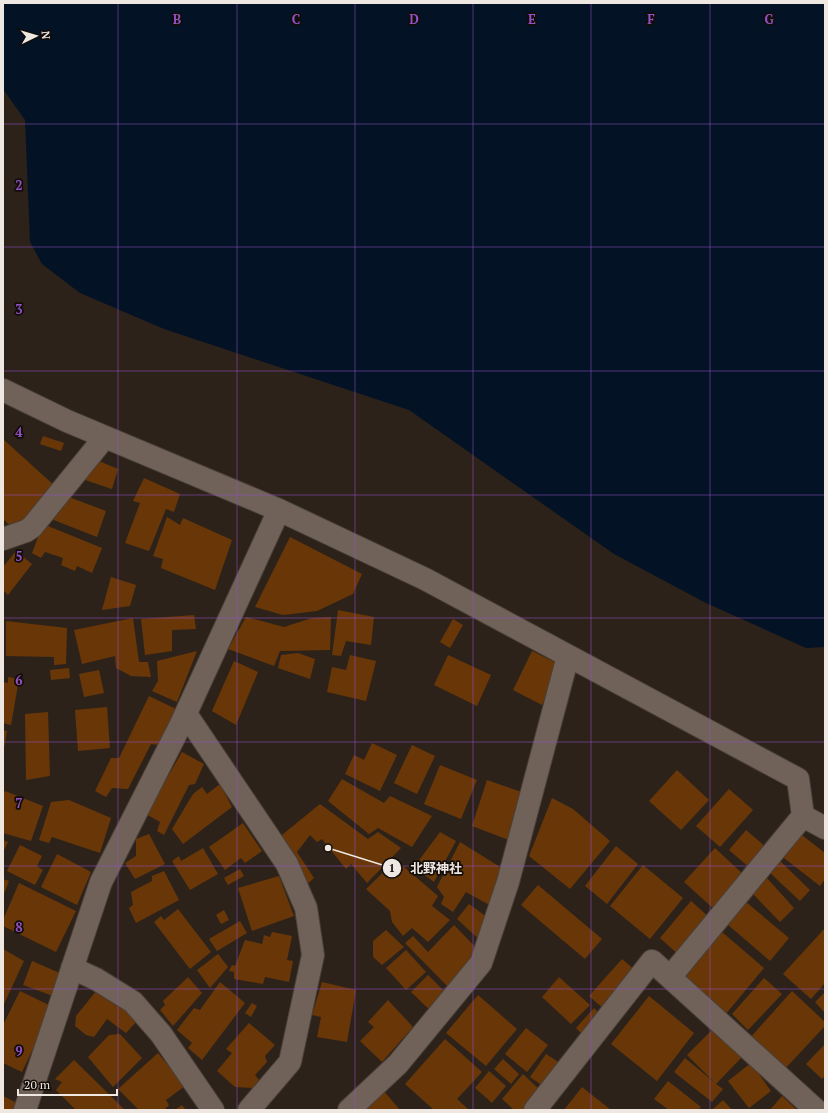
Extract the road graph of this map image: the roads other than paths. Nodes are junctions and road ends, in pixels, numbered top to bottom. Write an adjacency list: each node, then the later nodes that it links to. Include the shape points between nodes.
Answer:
1 (3, 390): 2 (street)
2 (105, 437): 3 (street); 4 (street, via 32,527)
3 (279, 510): 5 (street, via 425,579); 6 (street)
4 (3, 539)
5 (568, 656): 7 (street, via 798,779); 14 (street, via 508,882 481,963 398,1064)
6 (186, 714): 9 (street, via 101,882); 13 (street, via 287,864 306,908 313,955 290,1062)
7 (803, 816): 8 (street); 10 (street)
8 (825, 828)
9 (72, 968): 11 (street); 12 (street, via 96,979 132,1002 161,1034)
10 (670, 976): 15 (street, via 652,961); 16 (street)
11 (25, 1110)
12 (213, 1110)
13 (249, 1110)
14 (349, 1110)
15 (535, 1110)
16 (816, 1110)

